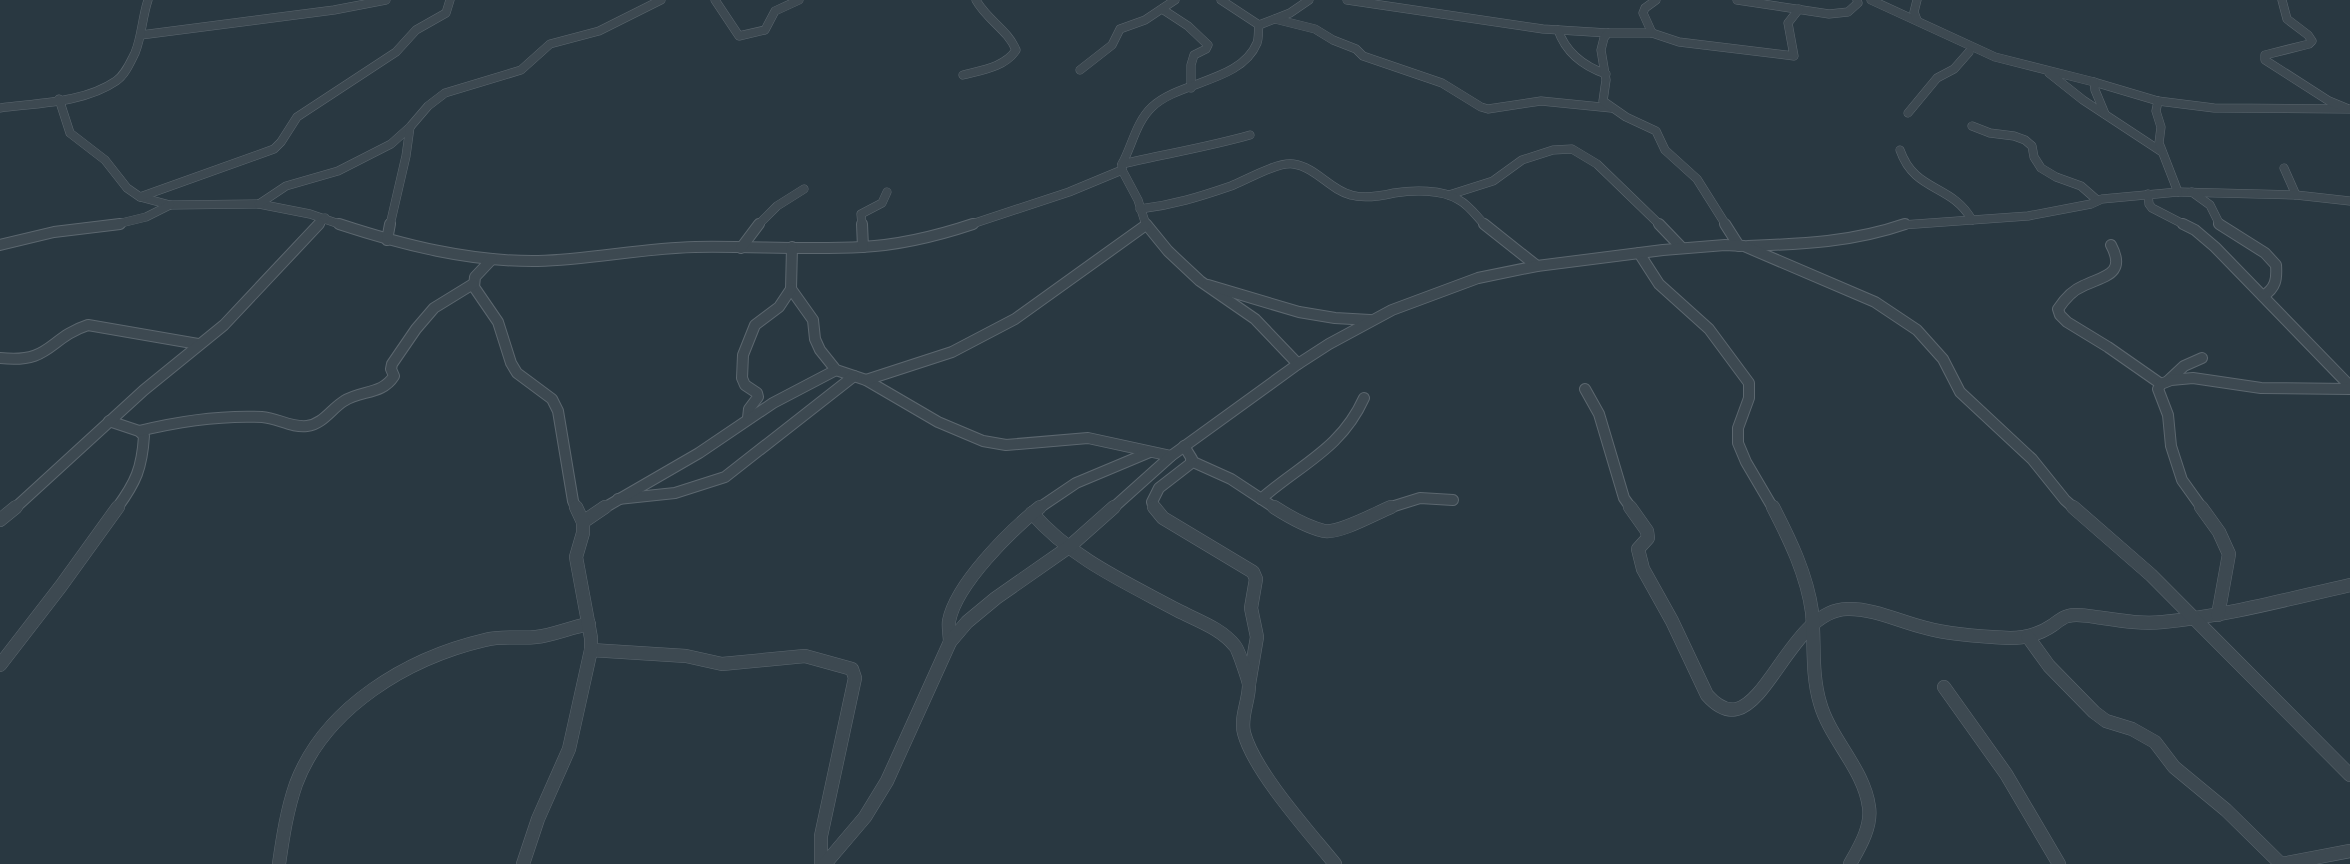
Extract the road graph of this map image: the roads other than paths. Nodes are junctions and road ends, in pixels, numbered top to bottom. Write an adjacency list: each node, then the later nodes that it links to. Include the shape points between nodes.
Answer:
1 (148, 0): 27 (street, via 143,13)
2 (386, 0): 27 (street, via 326,11)
3 (450, 0): 57 (street, via 446,13 416,30 396,52 297,117 284,140 274,149)
4 (661, 0): 44 (street, via 599,31 552,43 521,70 445,93 428,106)
5 (715, 0): 6 (street, via 740,36 765,30 775,11)
6 (799, 0)
7 (976, 0): 33 (street, via 981,12 1006,32 1014,41 1016,48 1014,53 994,66)
8 (1175, 0): 19 (street)
9 (1221, 0): 22 (street)
10 (1309, 0): 20 (street, via 1297,9)
11 (1347, 0): 23 (street)
12 (1656, 0): 25 (street, via 1645,8 1643,13)
13 (1737, 0): 18 (street)
14 (1857, 0): 18 (street, via 1855,8 1841,14)
15 (1871, 0): 21 (street)
16 (1916, 0): 21 (street, via 1914,12)
17 (2282, 0): 40 (street, via 2287,19 2312,41 2266,55 2265,60 2330,101)
18 (1799, 9): 25 (street, via 1788,23 1794,56 1680,42)
19 (1162, 10): 30 (street, via 1146,20 1120,29 1112,45); 35 (street, via 1188,26 1208,45 1206,49 1194,55)
20 (1275, 19): 22 (street); 39 (street, via 1315,29 1332,40 1356,49 1363,56 1442,83 1484,108 1494,109 1552,101)
21 (1917, 20): 26 (street)
22 (1259, 25): 35 (street, via 1255,44 1240,63 1223,74)
23 (1558, 30): 24 (street); 32 (street, via 1563,44 1581,62)
24 (1608, 33): 25 (street); 32 (street, via 1600,52)
25 (1652, 33)
26 (1945, 34): 28 (street); 29 (street)
27 (141, 36): 36 (street, via 126,68 116,81)
28 (1968, 52): 29 (street, via 1991,59); 41 (street, via 1954,68 1937,78)
29 (2003, 59): 31 (street)
30 (1080, 70)
31 (2046, 70): 34 (street); 42 (street)
32 (1606, 74): 39 (street, via 1602,99)
33 (963, 75)
34 (2094, 82): 37 (street); 42 (street)
35 (1190, 88): 48 (street, via 1163,99 1145,116)
36 (59, 99): 38 (street); 57 (street, via 70,133 105,160 127,188)
37 (2158, 101): 40 (street, via 2214,108); 47 (street, via 2156,111 2161,127 2159,142)
38 (0, 108)
39 (1612, 108): 70 (street, via 1656,131 1665,150 1697,179)
40 (2350, 109)
41 (1908, 113)
42 (2105, 114): 47 (street)
43 (1972, 126): 58 (street, via 1990,133 2026,140 2032,146 2034,157 2041,168 2056,177 2081,186)
44 (410, 127): 61 (street, via 391,144 348,167 286,186); 67 (street, via 409,148 390,214)
45 (1250, 135): 48 (street)
46 (1900, 150): 64 (street, via 1903,162 1910,173 1956,200)
47 (2162, 152): 52 (street)
48 (1122, 167): 62 (street); 72 (street, via 1082,187 948,232)
49 (2284, 168): 56 (street)
50 (804, 189): 74 (street, via 778,205 757,226)
51 (887, 192): 72 (street, via 880,205 861,214)
52 (2178, 192): 53 (street); 54 (street)
53 (2192, 192): 56 (street); 65 (street, via 2208,202)
54 (2148, 194): 58 (street); 73 (street, via 2152,208 2195,230)
55 (1449, 195): 62 (street, via 1409,191 1378,196 1353,196 1341,192 1311,171 1288,164 1174,205); 75 (street, via 1498,178 1508,168 1521,161 1571,149 1587,156 1609,173); 78 (street, via 1460,200 1485,225)
56 (2296, 195): 59 (street)
57 (140, 197): 60 (street)
58 (2098, 200): 64 (street, via 2091,204 2037,215)
59 (2350, 201)
60 (170, 204): 61 (street); 68 (street, via 147,218 132,222 59,231)
61 (259, 204): 63 (street)
62 (1140, 209): 66 (street)
63 (325, 218): 67 (street); 84 (street, via 234,315)
64 (1972, 220): 70 (street, via 1903,224 1870,236 1806,244)
65 (2218, 223): 73 (street, via 2213,236); 82 (street, via 2265,253 2276,265 2276,284 2272,291)
66 (1146, 225): 80 (street, via 1177,260); 90 (street, via 1015,319 947,354)
67 (386, 240): 77 (street)
68 (0, 245)
69 (2111, 245): 91 (street, via 2115,251 2117,266 2100,280 2080,287 2061,304 2058,309 2060,315 2067,322)
70 (1741, 246): 75 (street); 111 (street, via 1875,302 1917,330 1943,360 1960,392 2032,459 2074,509 2151,575)
71 (792, 247): 72 (street); 74 (street); 81 (street)
72 (862, 247)
73 (2215, 247): 82 (street)
74 (741, 248): 77 (street, via 693,246 538,261)
75 (1682, 248): 76 (street)
76 (1639, 253): 78 (street); 113 (street, via 1662,287 1709,329 1749,383 1751,394 1737,428 1737,441 1742,457 1771,504 1799,563 1808,589)
77 (492, 259): 79 (street, via 475,277)
78 (1537, 266): 83 (street, via 1478,278)
79 (473, 284): 97 (street, via 444,300 425,319 392,364 394,376 390,382 380,389 347,400 318,423 305,426 269,417 231,415 188,419); 107 (street, via 498,322 511,363 517,373 547,395 556,405 573,501)
80 (1205, 284): 83 (street, via 1232,289 1274,306 1300,312); 87 (street, via 1255,319)
81 (791, 289): 88 (street, via 813,320 815,339 820,350); 95 (street, via 776,310 756,325 743,355 742,378 745,385 757,395 749,409)
82 (2263, 296): 92 (street)
83 (1371, 320): 87 (street)
84 (198, 344): 85 (street, via 88,325 78,328 36,357 25,360); 96 (street)
85 (0, 358)
86 (2202, 358): 91 (street, via 2184,366)
87 (1298, 364): 98 (street)
88 (836, 370): 89 (street); 95 (street)
89 (854, 376): 90 (street); 103 (street, via 725,476 676,493)
90 (866, 380): 99 (street, via 945,425 983,441 1006,445 1088,438)
91 (2165, 382): 92 (street, via 2188,379 2310,391); 110 (street, via 2158,389 2168,415 2171,446 2182,480 2219,532 2229,554)
92 (2350, 388)
93 (1585, 389): 113 (street, via 1599,414 1624,498 1647,531 1648,538 1638,549 1643,569 1672,621 1697,676 1715,704 1726,709 1737,709 1747,704 1788,651)
94 (1364, 398): 102 (street, via 1354,420 1340,438 1312,461 1280,481)
95 (748, 418): 103 (street, via 699,453)
96 (109, 421): 97 (street); 106 (street)
97 (139, 431): 117 (street, via 144,436 145,446 135,480 92,544)
98 (1184, 446): 100 (street); 101 (street)
99 (1150, 452): 100 (street); 105 (street, via 1078,482)
100 (1171, 456): 108 (street)
101 (1192, 460): 102 (street, via 1231,479); 118 (street, via 1186,468 1159,487 1153,495 1152,503 1163,518 1250,569 1255,575 1251,608 1257,642)
102 (1261, 498): 104 (street, via 1291,517 1325,531 1339,529 1402,502 1420,498)
103 (615, 500): 107 (street)
104 (1453, 500)
105 (1032, 512): 108 (street, via 1045,528); 115 (street, via 986,560 964,590 950,619)
106 (0, 520)
107 (583, 522): 112 (street, via 583,533 576,557)
108 (1069, 547): 115 (street, via 996,598 967,622); 118 (street, via 1120,579 1230,640 1238,649 1243,676)
109 (2350, 586): 110 (street)
110 (2218, 615): 111 (street)
111 (2196, 618): 114 (street, via 2138,623 2078,615 2067,616 2043,632); 120 (street)
112 (589, 624): 116 (street); 122 (street, via 537,637 509,636 476,642 412,666 381,682 357,699 336,720 320,742 295,785 286,818)
113 (1813, 625): 114 (street, via 1830,614 1846,609 1860,610 1928,629 2010,638); 127 (street, via 1813,670 1820,704 1825,719 1861,787 1868,807 1867,824)
114 (2028, 637): 129 (street, via 2049,666 2094,712 2106,721 2132,729 2155,742 2174,767)
115 (950, 642): 125 (street, via 899,756 876,799)
116 (591, 650): 123 (street, via 569,749 538,818); 124 (street, via 686,656 722,664 806,656 852,669 855,678 820,837)
117 (0, 665)
118 (1249, 684): 126 (street, via 1244,712 1244,734 1254,756)
119 (1944, 687): 128 (street, via 2006,774)
120 (2350, 775)
121 (2350, 851): 129 (street)
122 (279, 864)
123 (523, 864)
124 (821, 864)
125 (825, 864)
126 (1335, 864)
127 (1850, 864)
128 (2058, 864)
129 (2286, 864)

